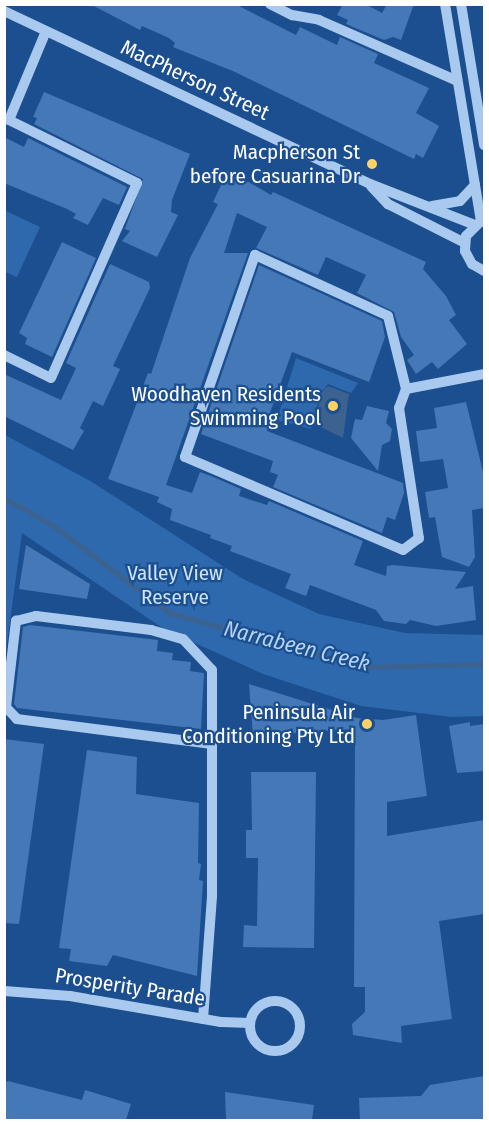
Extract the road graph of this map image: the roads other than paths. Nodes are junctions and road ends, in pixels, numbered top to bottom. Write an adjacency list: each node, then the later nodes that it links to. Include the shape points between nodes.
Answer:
1 (270, 4): 6 (street, via 292,15 319,20)
2 (445, 4): 6 (street)
3 (461, 4): 8 (street)
4 (4, 11): 5 (street, MacPherson Street)
5 (46, 31): 7 (street); 10 (street, MacPherson Street)
6 (457, 81): 11 (street)
7 (7, 119): 16 (street, via 137,183 51,378)
8 (483, 125): 9 (street)
9 (484, 145)
10 (370, 184): 12 (street, MacPherson Street); 14 (street, MacPherson Street, via 388,204)
11 (475, 185): 12 (street, via 460,201); 13 (street)
12 (428, 206): 13 (street, MacPherson Street)
13 (480, 223): 14 (street)
14 (465, 243): 15 (street, via 467,258)
15 (484, 271)
16 (4, 355)
17 (484, 374): 18 (street)
18 (406, 389): 18 (street, via 388,316 255,255 185,457 403,550 420,538 399,408)
19 (212, 744): 19 (street, via 17,719 6,707 16,621 36,616 151,630 183,639 212,670); 21 (street, via 212,896)
20 (4, 991): 21 (street, Prosperity Parade, via 70,996)
21 (203, 1019): 22 (street, Prosperity Parade)
22 (250, 1023): 22 (street, via 263,1004 278,1001 292,1007 300,1027 289,1046 274,1051 259,1045)

